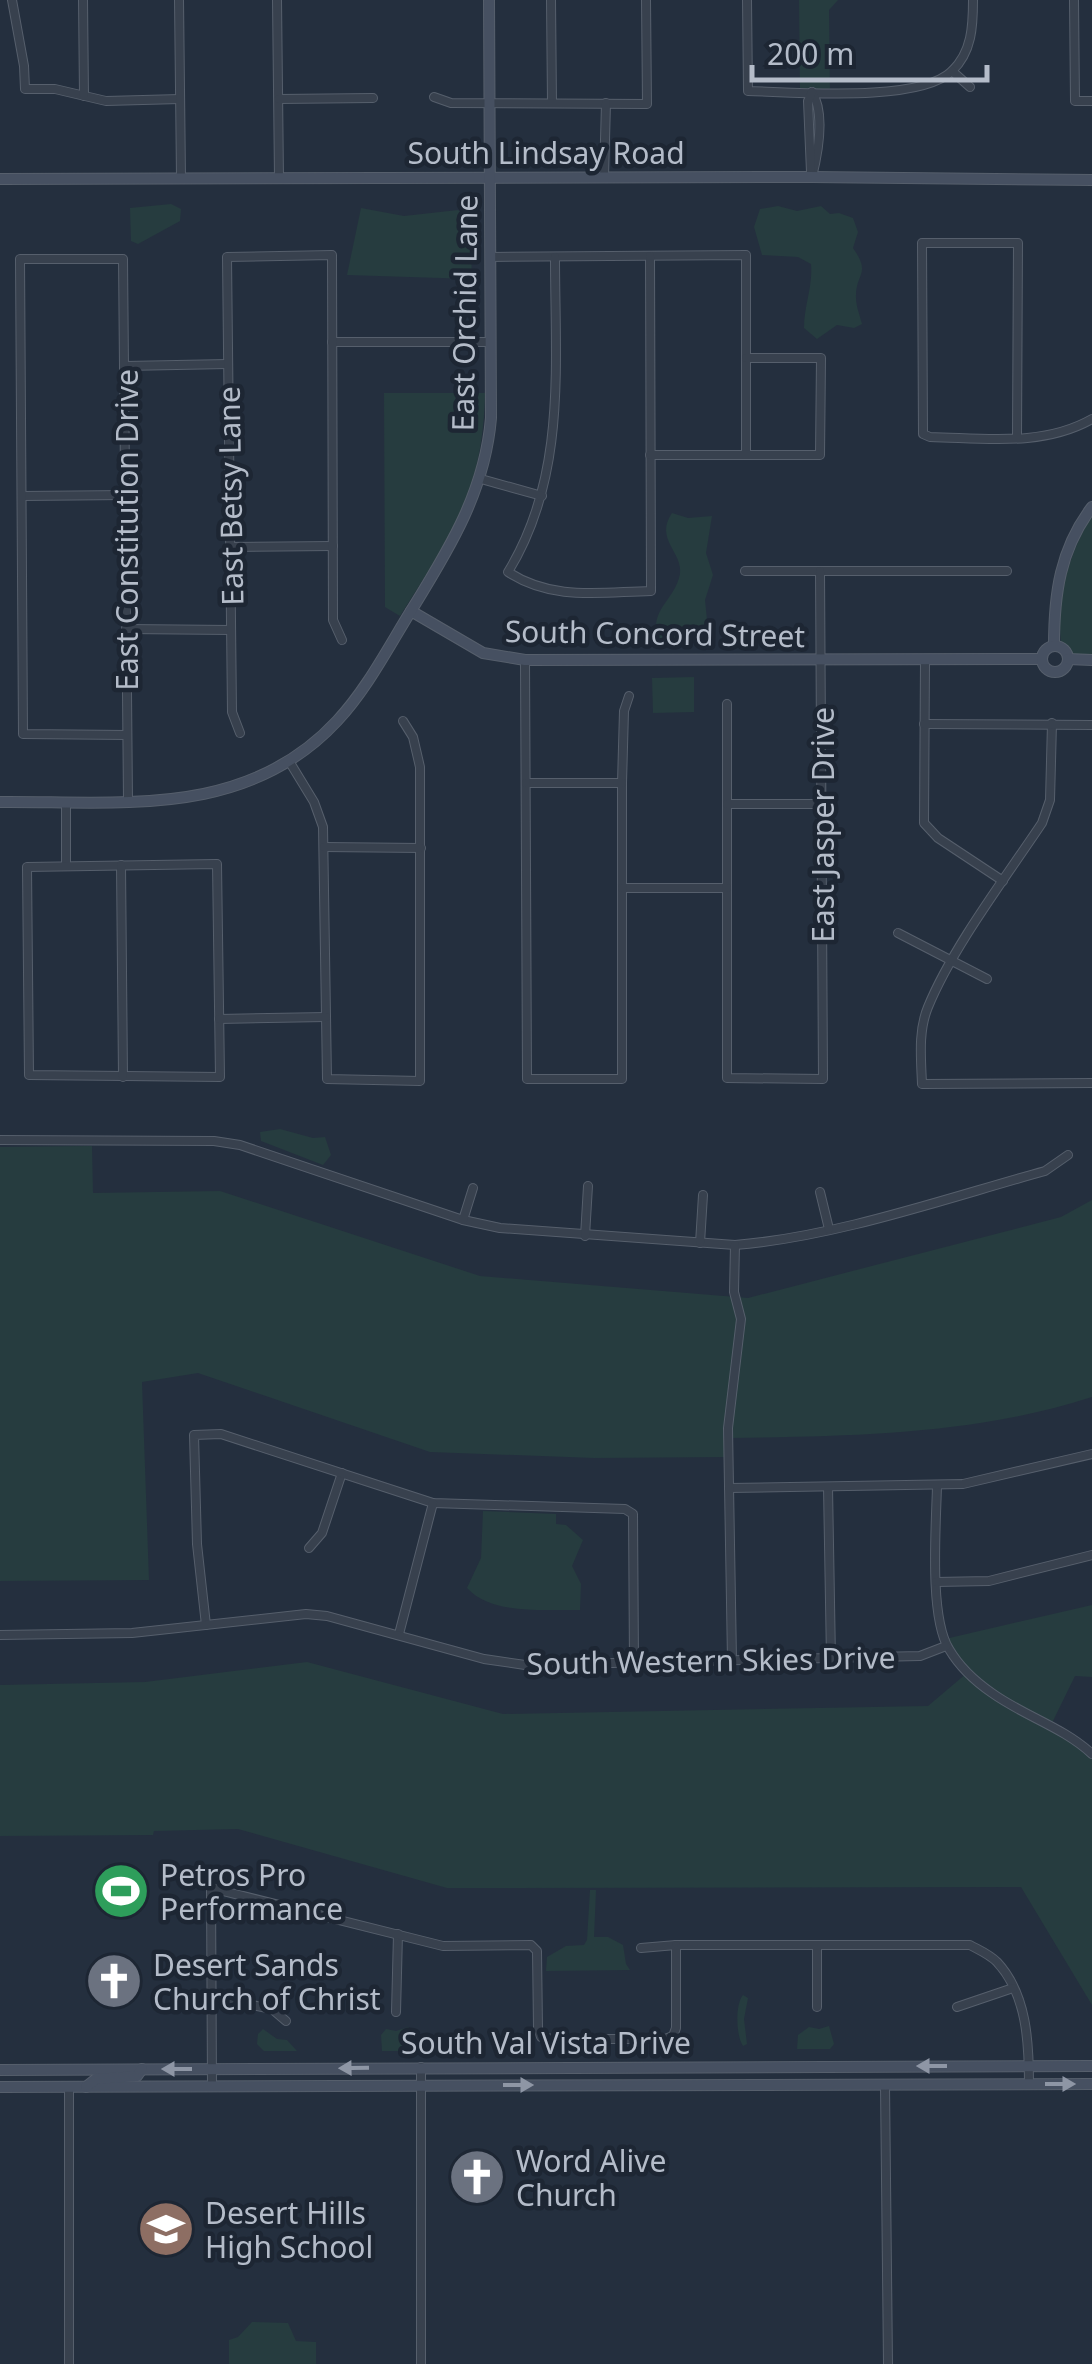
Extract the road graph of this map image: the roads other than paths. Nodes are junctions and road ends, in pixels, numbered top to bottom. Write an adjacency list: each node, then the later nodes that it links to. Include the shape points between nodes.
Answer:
1 (12, 0): 14 (street, via 25,89)
2 (83, 0): 14 (street)
3 (179, 0): 18 (street)
4 (277, 0): 16 (street)
5 (488, 0): 22 (main road, East Orchid Lane)
6 (551, 0): 20 (street)
7 (646, 0): 21 (street, via 647,104)
8 (747, 0): 13 (street, via 748,91)
9 (973, 0): 11 (street, via 973,32)
10 (1074, 0): 19 (street, via 1075,101)
11 (952, 71): 12 (street); 13 (street, via 912,90)
12 (970, 87)
13 (812, 92): 24 (street, via 818,101 818,156)
14 (84, 96): 18 (street)
15 (434, 97): 22 (street)
16 (278, 98): 17 (street); 26 (street)
17 (373, 98)
18 (180, 99): 25 (street)
19 (1092, 101)
20 (552, 103): 21 (street); 22 (street)
21 (606, 103): 23 (street)
22 (490, 104): 27 (main road, East Orchid Lane)
23 (604, 177): 24 (main road, South Lindsay Road); 27 (main road, South Lindsay Road)
24 (812, 177): 29 (main road, South Lindsay Road)
25 (182, 178): 26 (main road, South Lindsay Road); 28 (main road, South Lindsay Road)
26 (280, 178): 27 (main road, South Lindsay Road)
27 (490, 178): 32 (main road, East Orchid Lane)
28 (0, 179)
29 (1092, 180)
30 (555, 256): 31 (street); 32 (street); 45 (street, via 555,416)
31 (650, 256): 35 (street, via 746,256); 40 (street)
32 (490, 257): 34 (main road, East Orchid Lane)
33 (332, 342): 34 (street); 36 (street, East Betsy Lane, via 332,255 227,257); 47 (street)
34 (491, 342): 42 (main road, East Orchid Lane, via 491,418)
35 (746, 358): 41 (street); 41 (street, via 821,358 820,455)
36 (228, 364): 37 (street); 48 (street, East Betsy Lane)
37 (125, 366): 43 (street, East Constitution Drive); 44 (street, East Constitution Drive, via 123,259 20,259)
38 (1092, 419): 39 (street, via 1057,435)
39 (1017, 438): 39 (street, via 1018,244 922,244 923,434)
40 (650, 454): 41 (street); 45 (street, via 651,592 552,592 508,572)
41 (746, 454)
42 (481, 479): 45 (street); 52 (main road, East Orchid Lane, via 463,524)
43 (126, 495): 44 (street); 53 (street, East Constitution Drive)
44 (22, 496): 70 (street, via 23,734)
45 (542, 496)
46 (1092, 506): 56 (main road, via 1061,568)
47 (332, 546): 48 (street); 55 (street, via 333,620)
48 (230, 548): 54 (street, East Betsy Lane)
49 (744, 571): 50 (street)
50 (820, 571): 51 (street); 60 (street, East Jasper Drive)
51 (1006, 571)
52 (411, 611): 59 (main road, South Concord Street, via 483,652); 71 (main road, via 344,713)
53 (126, 629): 54 (street); 70 (street, East Constitution Drive)
54 (231, 630): 69 (street, East Betsy Lane, via 232,712)
55 (342, 640)
56 (1054, 646): 57 (main road); 58 (main road)
57 (1042, 659): 58 (main road, via 1057,672); 61 (main road, South Concord Street)
58 (1068, 659): 62 (main road)
59 (525, 660): 60 (main road, South Concord Street); 73 (street)
60 (822, 660): 61 (main road, South Concord Street); 78 (street, East Jasper Drive)
61 (925, 660): 67 (street)
62 (1092, 660)
63 (630, 696): 72 (street)
64 (727, 704): 77 (street)
65 (403, 721): 80 (street, via 420,768)
66 (1052, 723): 67 (street); 68 (street); 83 (street, via 1050,800)
67 (924, 724): 83 (street, via 924,823)
68 (1092, 725)
69 (240, 733)
70 (128, 734): 74 (street, East Constitution Drive)
71 (289, 761): 74 (main road, via 209,795); 79 (street, via 314,802)
72 (622, 782): 73 (street); 84 (street)
73 (526, 783): 84 (street, via 527,1078 622,1079)
74 (128, 801): 76 (main road)
75 (0, 802): 76 (main road)
76 (66, 802): 81 (street)
77 (727, 804): 78 (street); 85 (street)
78 (821, 804): 85 (street, East Jasper Drive, via 823,1079 727,1078)
79 (324, 847): 80 (street); 89 (street)
80 (421, 848): 89 (street, via 420,1081 327,1079)
81 (66, 865): 82 (street); 91 (street, via 27,867 29,1076)
82 (121, 865): 90 (street, via 217,864); 91 (street)
83 (1003, 881): 87 (street)
84 (622, 888): 85 (street)
85 (726, 888)
86 (898, 933): 87 (street)
87 (952, 962): 88 (street); 92 (street, via 923,1025 922,1084)
88 (987, 980)
89 (326, 1017): 90 (street)
90 (219, 1018): 91 (street, via 220,1077)
91 (123, 1077)
92 (1092, 1083)
93 (0, 1140): 99 (street, via 214,1141)
94 (1068, 1155): 100 (street, via 1045,1172)
95 (588, 1186): 101 (street)
96 (472, 1188): 99 (street)
97 (820, 1192): 100 (street)
98 (704, 1195): 102 (street)
99 (463, 1220): 101 (street)
100 (829, 1228): 103 (street)
101 (585, 1236): 102 (street)
102 (700, 1244): 103 (street)
103 (735, 1244): 107 (street, via 741,1319 728,1428)
104 (1092, 1454): 106 (street)
105 (342, 1473): 109 (street); 110 (street, via 322,1533); 113 (street, via 221,1434 194,1435)
106 (936, 1486): 108 (street); 112 (street)
107 (730, 1488): 108 (street); 118 (street)
108 (828, 1488): 117 (street)
109 (433, 1503): 114 (street); 119 (street, via 633,1514)
110 (310, 1548)
111 (1092, 1555): 112 (street, via 989,1581)
112 (936, 1582): 116 (street)
113 (206, 1625): 114 (street, South Western Skies Drive, via 306,1614); 115 (street, South Western Skies Drive)
114 (399, 1634): 119 (street, South Western Skies Drive, via 526,1665)
115 (0, 1635)
116 (946, 1646): 117 (street, South Western Skies Drive, via 920,1656); 120 (street, via 993,1694)
117 (831, 1658): 118 (street, South Western Skies Drive)
118 (732, 1660): 119 (street, South Western Skies Drive)
119 (634, 1662)
120 (1092, 1754)
121 (398, 1934): 122 (street, via 444,1946 531,1945 537,1951 542,2037 673,2036); 126 (street, via 211,1888); 129 (street)
122 (676, 1945): 123 (street); 124 (street)
123 (817, 1945): 125 (street, via 970,1945 995,1960); 127 (street)
124 (641, 1948)
125 (1013, 1988): 128 (street); 132 (street, via 1027,2030)
126 (212, 1997): 130 (street, via 272,2009); 135 (street)
127 (817, 2006)
128 (957, 2007)
129 (396, 2012)
130 (286, 2021)
131 (420, 2066): 132 (main road, South Val Vista Drive, one-way to 131); 135 (main road, South Val Vista Drive, one-way to 135); 140 (street)
132 (1029, 2066): 133 (main road, South Val Vista Drive); 137 (street)
133 (1092, 2066)
134 (142, 2069): 135 (main road, South Val Vista Drive, one-way to 134); 136 (main road, South Val Vista Drive); 143 (main road, via 137,2076 96,2079)
135 (212, 2069): 144 (street)
136 (0, 2070)
137 (1029, 2084): 138 (main road, South Val Vista Drive, one-way to 138); 139 (main road, South Val Vista Drive)
138 (1092, 2084)
139 (885, 2085): 140 (main road, South Val Vista Drive, one-way to 139); 147 (street)
140 (420, 2086): 144 (main road, South Val Vista Drive); 146 (street)
141 (0, 2087): 142 (main road, South Val Vista Drive)
142 (69, 2087): 143 (main road, South Val Vista Drive); 145 (street)
143 (85, 2087): 144 (main road, South Val Vista Drive)
144 (212, 2088)
145 (69, 2364)
146 (421, 2364)
147 (888, 2364)

